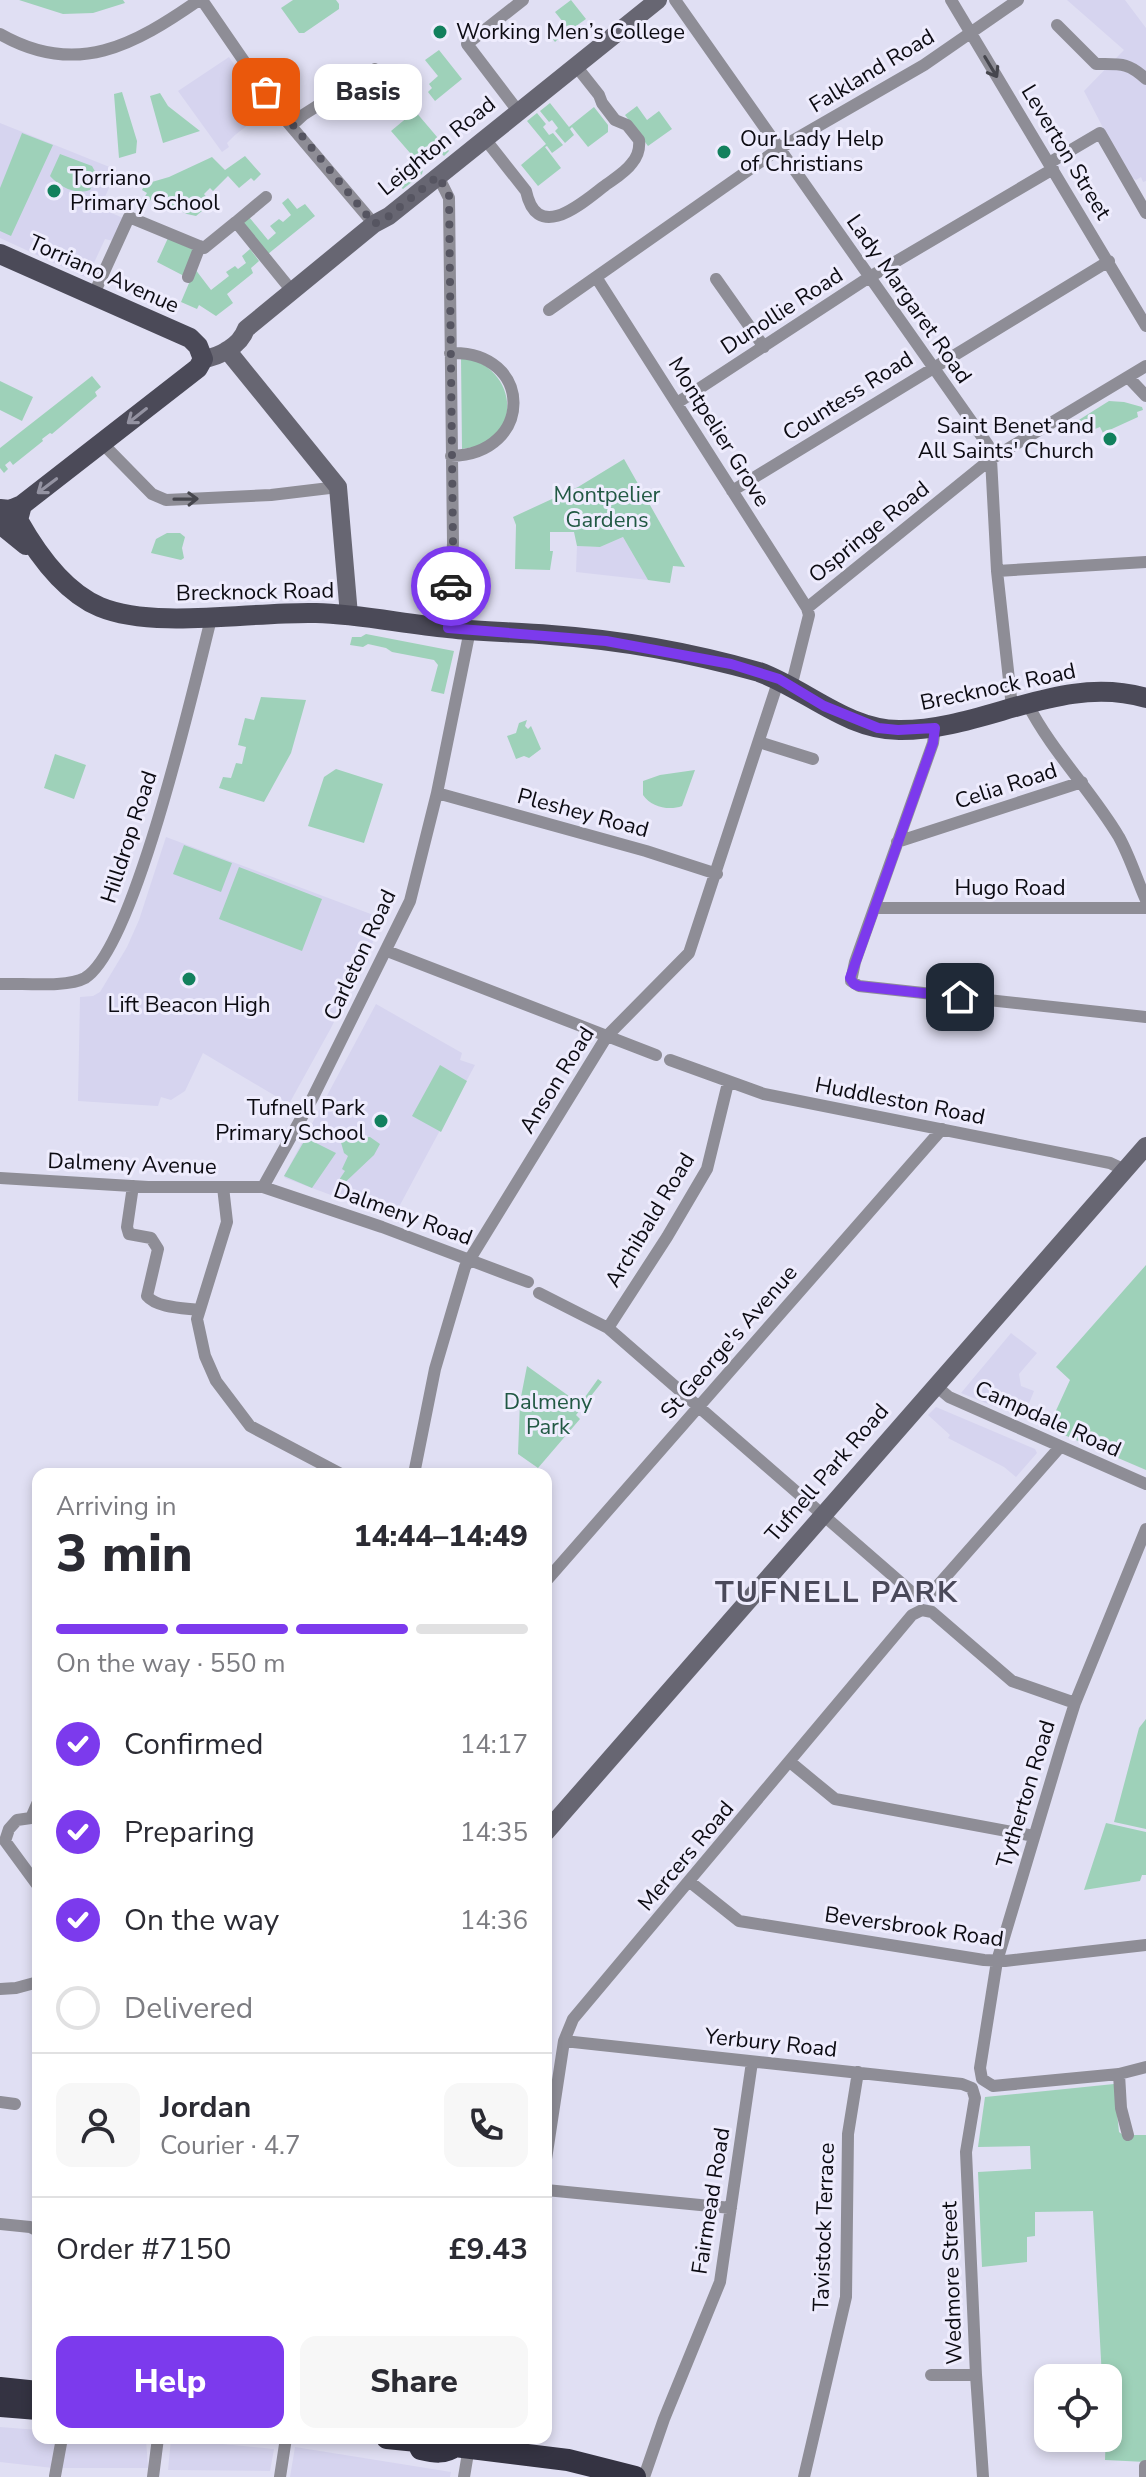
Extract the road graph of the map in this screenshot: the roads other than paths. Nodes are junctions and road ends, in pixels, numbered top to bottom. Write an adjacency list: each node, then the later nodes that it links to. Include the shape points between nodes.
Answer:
1 (200, 0): 9 (street, via 138,39 102,52 45,51); 14 (street)
2 (523, 0): 13 (street, via 467,44)
3 (658, 0): 10 (street, Leighton Road)
4 (675, 0): 16 (street, Lady Margaret Road)
5 (951, 0): 8 (street, Leverton Street)
6 (1018, 0): 8 (street, Falkland Road)
7 (1057, 25): 12 (street, via 1096,64 1128,65)
8 (971, 33): 16 (street, Falkland Road); 17 (street, Leverton Street, one-way to 17)
9 (0, 34)
10 (576, 66): 13 (street, Leighton Road); 15 (street, via 615,120 639,140 638,154 627,168 573,210 548,217 537,212)
11 (375, 69): 14 (street)
12 (1146, 79)
13 (518, 111): 15 (street, Leighton Road)
14 (291, 126): 22 (street)
15 (485, 139): 18 (street, Leighton Road)
16 (780, 148): 27 (street, Falkland Road); 28 (street, Lady Margaret Road)
17 (1051, 166): 20 (street, Dunollie Road, via 1100,133); 25 (street, Leverton Street); 28 (street, Dunollie Road)
18 (438, 176): 22 (street, Leighton Road); 38 (street, via 449,198)
19 (266, 197): 21 (street)
20 (1146, 213)
21 (236, 222): 23 (street); 30 (street)
22 (374, 224): 30 (street, Leighton Road)
23 (200, 246): 26 (street); 31 (street, via 129,217)
24 (0, 254): 31 (main road, Torriano Avenue)
25 (1109, 261): 33 (street, Leverton Street); 41 (street, Countess Road)
26 (188, 277)
27 (596, 277): 32 (street, Falkland Road); 44 (street, Montpelier Grove)
28 (868, 278): 36 (street, Dunollie Road); 41 (street, Lady Margaret Road)
29 (716, 279): 36 (street)
30 (292, 291): 34 (street, Leighton Road)
31 (93, 296): 35 (main road, Torriano Avenue)
32 (549, 310)
33 (1146, 326)
34 (246, 329): 35 (street, Leighton Road, via 218,344); 37 (street, Leighton Road)
35 (190, 338): 39 (main road)
36 (764, 347): 44 (street, Dunollie Road)
37 (227, 350): 39 (street, Leighton Road); 48 (street)
38 (450, 353): 46 (street); 46 (street, via 476,354 498,367 511,386 513,406 509,426 494,444 474,455)
39 (203, 359): 45 (main road, Leighton Road, one-way to 45)
40 (1146, 366): 42 (street, Ospringe Road)
41 (933, 367): 47 (street, Lady Margaret Road, via 988,445); 49 (street, Countess Road)
42 (1128, 377): 43 (street); 47 (street, Ospringe Road)
43 (1146, 396)
44 (677, 403): 49 (street, Montpelier Grove)
45 (102, 443): 48 (street, one-way to 48, via 152,494 166,500); 50 (main road, Leighton Road, one-way to 50)
46 (451, 456): 59 (street)
47 (991, 459): 55 (street, Lady Margaret Road); 56 (street, Ospringe Road)
48 (338, 487): 58 (street)
49 (732, 491): 56 (street, Montpelier Grove)
50 (22, 505): 51 (main road); 53 (main road, Brecknock Road, via 18,520)
51 (0, 509)
52 (0, 524): 53 (main road, Brecknock Road)
53 (37, 551): 57 (main road, Brecknock Road, via 75,591 102,608 146,617)
54 (1146, 562): 55 (street)
55 (997, 571): 63 (street, Lady Margaret Road)
56 (807, 608): 61 (street, Ospringe Road)
57 (212, 615): 58 (main road, Brecknock Road); 75 (street, Hilldrop Road, via 161,808 115,940 82,979)
58 (349, 615): 59 (main road, Brecknock Road)
59 (448, 628): 60 (main road, Brecknock Road)
60 (470, 630): 61 (main road, Brecknock Road, via 631,644 731,664); 68 (street, Carleton Road)
61 (785, 683): 64 (main road, Brecknock Road, via 878,728); 65 (street, Anson Road)
62 (1146, 698): 63 (main road, Brecknock Road, via 1101,690)
63 (1020, 705): 64 (main road, Brecknock Road); 67 (street, Lady Margaret Road)
64 (935, 728): 69 (street)
65 (759, 742): 66 (street); 70 (street, Anson Road)
66 (813, 759)
67 (1082, 782): 69 (street, Celia Road); 71 (street, Lady Margaret Road, via 1120,839)
68 (437, 793): 70 (street, Pleshey Road); 74 (street, Carleton Road, via 410,901)
69 (897, 842): 72 (street)
70 (717, 874): 77 (street, Anson Road, via 689,953)
71 (1146, 900)
72 (875, 908): 73 (street, Hugo Road); 76 (street, via 851,974 854,984)
73 (1146, 908)
74 (387, 951): 77 (street); 87 (street, Carleton Road)
75 (0, 984)
76 (1146, 1017)
77 (607, 1036): 78 (street); 88 (street, Anson Road)
78 (656, 1055)
79 (670, 1060): 80 (street, Huddleston Road)
80 (728, 1083): 81 (street, Huddleston Road); 92 (street, Archibald Road, via 707,1169)
81 (942, 1129): 83 (street, Huddleston Road); 94 (street, St George's Avenue)
82 (1146, 1146): 83 (street, Tufnell Park Road)
83 (1134, 1166): 93 (street, Tufnell Park Road)
84 (0, 1178): 85 (street, Dalmeny Avenue)
85 (133, 1186): 86 (street, Dalmeny Avenue); 91 (street, via 129,1234 151,1238 158,1249 147,1296)
86 (223, 1187): 87 (street, Dalmeny Avenue); 91 (street, via 227,1222)
87 (263, 1187): 88 (street, Dalmeny Road)
88 (470, 1260): 89 (street, Dalmeny Road); 97 (street, Anson Road, via 435,1369)
89 (528, 1282)
90 (539, 1293): 92 (street)
91 (199, 1310): 96 (street, via 205,1356 216,1381 250,1426)
92 (608, 1328): 94 (street)
93 (936, 1386): 95 (street, Campdale Road, via 949,1397); 99 (street, Tufnell Park Road)
94 (699, 1407): 99 (street); 101 (street, St George's Avenue)
95 (1060, 1447): 98 (street, Campdale Road); 99 (street, via 933,1591 920,1595 910,1592)
96 (330, 1468)
97 (415, 1468)
98 (1146, 1484)
99 (823, 1514): 105 (street, Tufnell Park Road)
100 (1146, 1529): 102 (street, Tytherton Road)
101 (552, 1574)
102 (1075, 1703): 103 (street, Mercers Road, via 1012,1681 932,1612 922,1610 912,1615); 106 (street, Tytherton Road)
103 (790, 1762): 106 (street, via 835,1799); 109 (street, Mercers Road)
104 (32, 1816): 107 (street, via 17,1820)
105 (552, 1825)
106 (1034, 1836): 111 (street, Tytherton Road)
107 (2, 1841): 108 (street)
108 (32, 1878)
109 (690, 1882): 111 (street, Beversbrook Road, via 739,1921); 114 (street, Mercers Road, via 573,2019)
110 (1146, 1945): 111 (street, Beversbrook Road)
111 (997, 1961): 118 (street, Tytherton Road, via 982,2079 993,2086)
112 (32, 1984): 113 (street)
113 (0, 1989)
114 (564, 2041): 115 (street, Yerbury Road); 122 (street, Mercers Road)
115 (752, 2062): 117 (street, Yerbury Road); 125 (street, Fairmead Road)
116 (1146, 2067): 118 (street)
117 (858, 2072): 119 (street, Yerbury Road); 146 (street, Tavistock Terrace, via 848,2134 846,2297)
118 (1119, 2074): 123 (street)
119 (972, 2088): 129 (street, Wedmore Street, via 966,2152)
120 (0, 2102): 121 (street)
121 (15, 2104)
122 (552, 2120)
123 (1128, 2135)
124 (552, 2191): 125 (street)
125 (731, 2208): 145 (street, Fairmead Road, via 720,2282)
126 (0, 2224): 127 (street)
127 (32, 2228)
128 (931, 2375): 129 (street)
129 (976, 2375): 147 (street, Wedmore Street)
130 (0, 2388): 131 (highway)
131 (32, 2391)
132 (0, 2406): 133 (highway)
133 (32, 2409)
134 (61, 2444): 140 (street)
135 (157, 2444): 141 (street)
136 (285, 2444): 142 (street)
137 (420, 2444): 138 (highway, via 421,2449 447,2452)
138 (471, 2444): 143 (street); 144 (highway)
139 (1145, 2466): 148 (street)
140 (55, 2476)
141 (153, 2477)
142 (280, 2477)
143 (464, 2477)
144 (635, 2477)
145 (644, 2477)
146 (804, 2477)
147 (983, 2477)
148 (1145, 2477)

